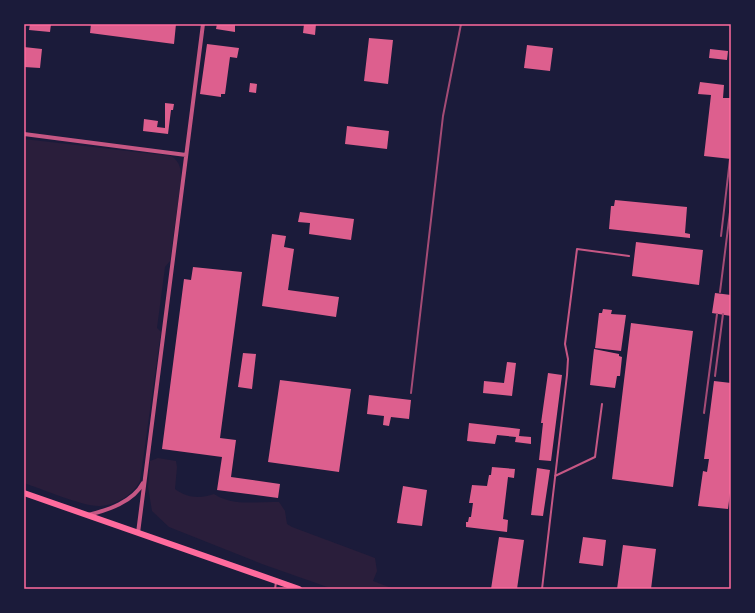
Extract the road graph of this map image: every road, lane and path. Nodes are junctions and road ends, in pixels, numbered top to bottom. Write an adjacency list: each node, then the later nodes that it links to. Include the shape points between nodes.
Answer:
1 (203, 24): 3 (street)
2 (24, 134): 3 (street)
3 (186, 155): 7 (street)
4 (629, 256): 6 (lane, via 577,249 565,344 568,359)
5 (602, 404): 6 (lane, via 595,457)
6 (556, 476): 14 (lane)
7 (145, 479): 9 (street, via 137,491 124,502); 10 (street)
8 (24, 493): 9 (main road)
9 (87, 515): 10 (main road)
10 (138, 532): 11 (main road)
11 (276, 581): 12 (lane); 13 (main road)
12 (275, 589)
13 (299, 589)
14 (542, 589)

